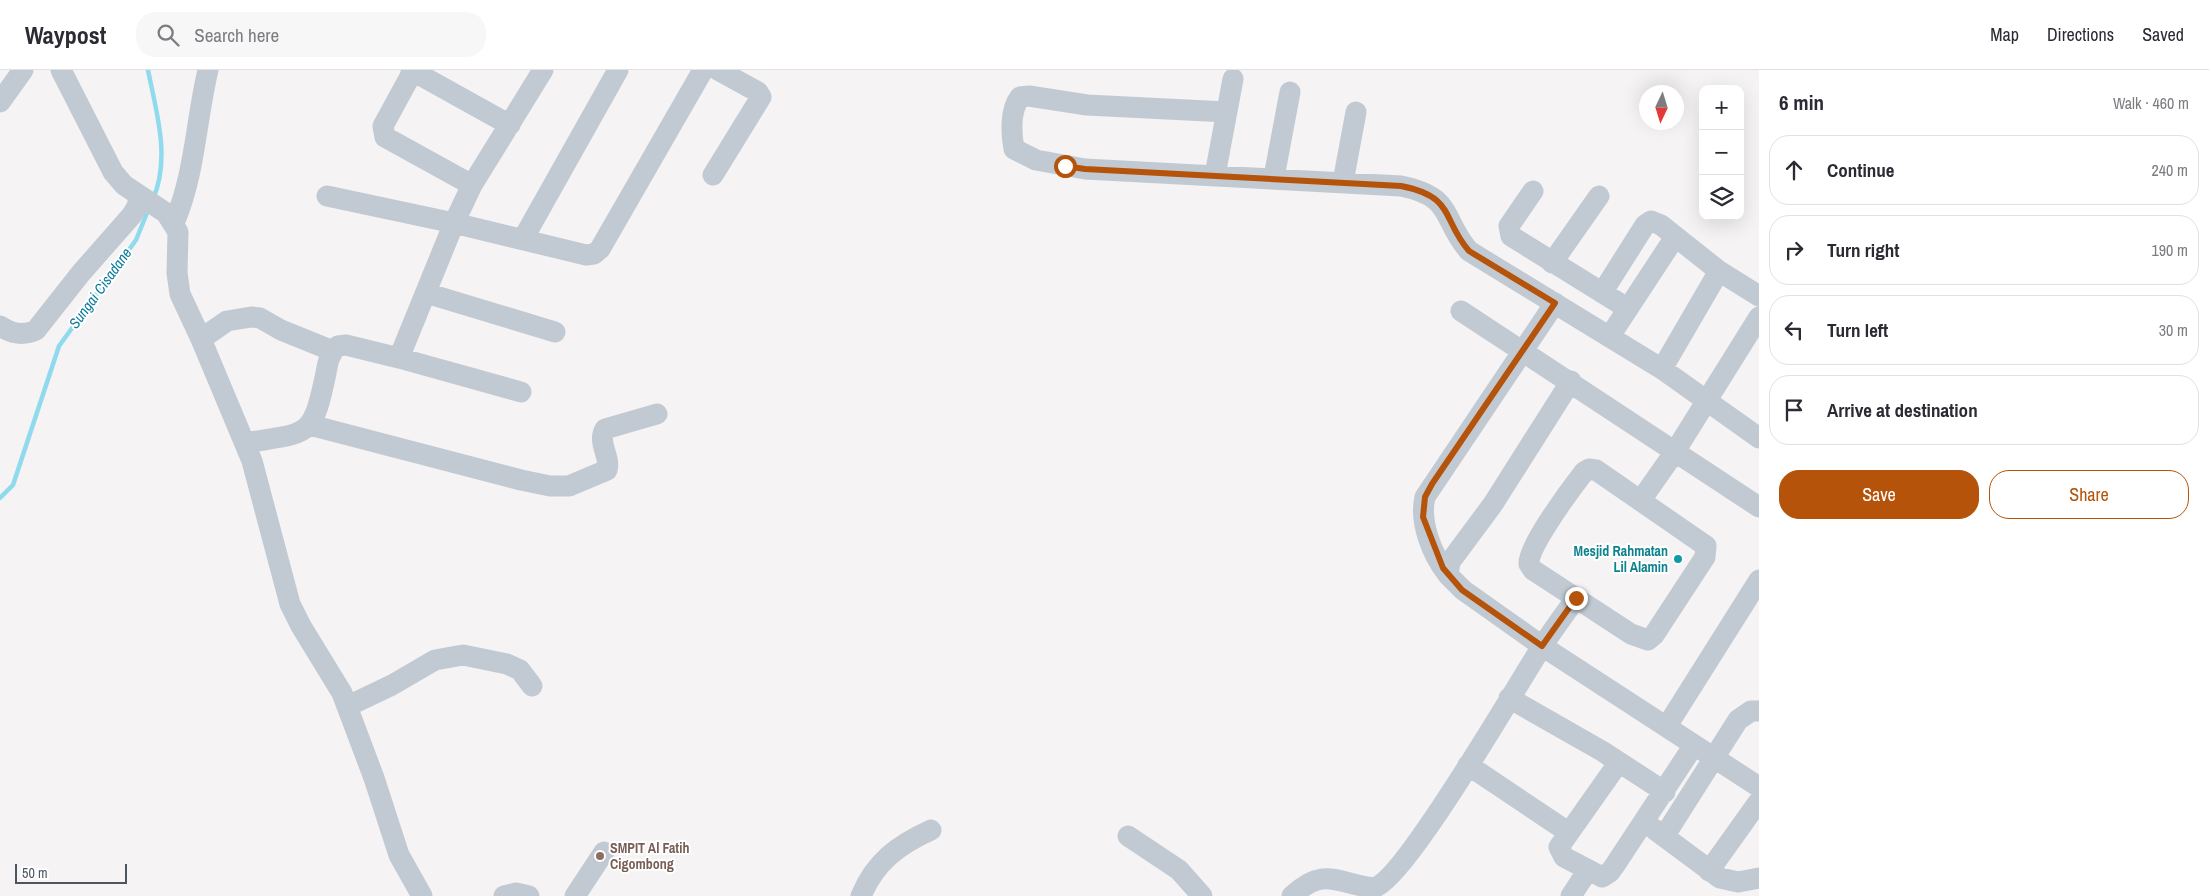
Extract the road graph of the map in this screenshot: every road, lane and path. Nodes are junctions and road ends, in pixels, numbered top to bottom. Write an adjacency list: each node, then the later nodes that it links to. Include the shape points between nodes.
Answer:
1 (23, 70): 11 (street)
2 (61, 70): 21 (street, via 113,172)
3 (208, 70): 24 (street, via 190,172)
4 (618, 70): 27 (street)
5 (703, 70): 27 (street, via 600,249 586,255)
6 (718, 70): 15 (street, via 758,92 761,97)
7 (412, 71): 14 (street); 19 (street, via 383,126 385,137)
8 (540, 71): 14 (street)
9 (1234, 79): 12 (street)
10 (1290, 92): 17 (street)
11 (0, 102)
12 (1227, 112): 16 (street); 16 (street, via 1087,105 1029,96 1020,97 1014,105 1014,149 1036,160 1085,169)
13 (1356, 112): 18 (street)
14 (510, 125): 19 (street)
15 (714, 175)
16 (1215, 175): 17 (street)
17 (1274, 177): 18 (street)
18 (1343, 182): 33 (street, via 1401,186 1427,194 1444,207 1469,251)
19 (472, 184): 25 (street)
20 (1533, 191): 28 (street, via 1508,229 1511,236)
21 (139, 196): 24 (street); 37 (street, via 132,215 36,330 17,334)
22 (328, 196): 25 (street)
23 (1599, 196): 28 (street)
24 (170, 218): 40 (street, via 179,241 177,273 180,294)
25 (454, 223): 27 (street); 30 (street)
26 (1675, 237): 29 (street); 31 (street, via 1655,222 1648,222); 34 (street)
27 (523, 239)
28 (1552, 263): 31 (street)
29 (1719, 271): 32 (street); 44 (street)
30 (426, 293): 38 (street); 43 (street)
31 (1602, 293): 34 (street)
32 (1759, 296)
33 (1555, 303): 39 (street); 42 (street)
34 (1628, 308): 39 (street)
35 (1461, 310): 42 (street)
36 (1759, 317): 47 (street)
37 (0, 326)
38 (555, 332)
39 (1610, 336): 44 (street)
40 (201, 338): 41 (street, via 227,321 251,317 260,318); 51 (street)
41 (333, 351): 43 (street, via 346,345); 49 (street, via 328,359 318,408)
42 (1522, 351): 45 (street); 55 (street, via 1425,497 1423,517 1426,528 1440,564)
43 (399, 358): 46 (street)
44 (1662, 369): 47 (street)
45 (1571, 381): 52 (street); 55 (street, via 1493,504 1450,562)
46 (521, 392)
47 (1706, 399): 50 (street); 52 (street)
48 (657, 414): 49 (street, via 605,429 602,437 607,470 560,487 520,480)
49 (310, 425): 51 (street, via 292,435)
50 (1757, 433)
51 (245, 443): 61 (street, via 290,604)
52 (1674, 452): 53 (street); 54 (street)
53 (1641, 500): 57 (street, via 1596,470 1588,469 1559,507 1528,561 1533,570); 57 (street, via 1703,542 1707,549 1654,635 1648,640 1640,639)
54 (1759, 507)
55 (1448, 575): 58 (street, via 1462,590)
56 (1759, 580): 63 (street)
57 (1576, 598): 58 (street)
58 (1542, 646): 60 (street); 63 (street)
59 (532, 686): 61 (street, via 520,670 507,664 464,655 435,660 392,686)
60 (1509, 698): 66 (street); 67 (street)
61 (348, 706): 82 (street, via 399,855)
62 (1759, 711): 65 (street, via 1751,710 1738,720)
63 (1667, 726): 64 (street)
64 (1694, 745): 65 (street); 69 (street)
65 (1714, 759): 68 (street); 74 (street)
66 (1619, 762): 69 (street); 73 (street)
67 (1468, 765): 73 (street); 81 (street, via 1388,879)
68 (1759, 787)
69 (1665, 792): 71 (street)
70 (1759, 801): 78 (street)
71 (1644, 823): 74 (street); 77 (street, via 1610,872 1602,877)
72 (931, 830): 86 (street, via 906,842 880,864)
73 (1568, 832): 77 (street, via 1559,850 1564,857)
74 (1665, 835): 78 (street)
75 (1128, 836): 87 (street, via 1179,870)
76 (604, 852): 85 (street)
77 (1588, 870): 90 (street)
78 (1709, 870): 80 (street, via 1732,881)
79 (1330, 878): 81 (street); 88 (street, via 1309,882); 89 (street)
80 (1759, 878)
81 (1384, 891)
82 (422, 896)
83 (504, 896): 84 (street, via 516,893)
84 (529, 896)
85 (574, 896)
86 (861, 896)
87 (1202, 896)
88 (1292, 896)
89 (1348, 896)
90 (1572, 896)

